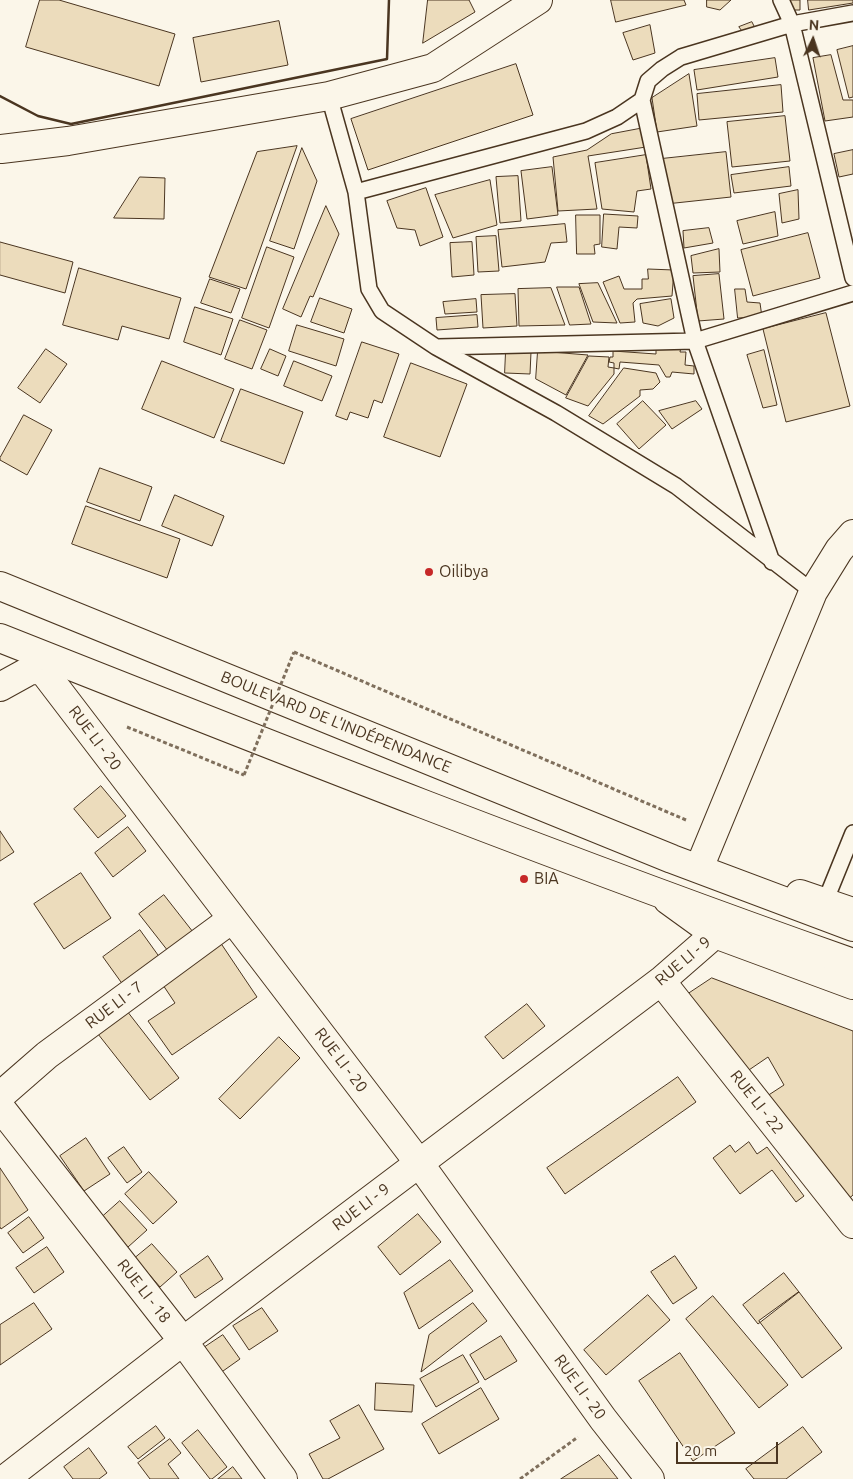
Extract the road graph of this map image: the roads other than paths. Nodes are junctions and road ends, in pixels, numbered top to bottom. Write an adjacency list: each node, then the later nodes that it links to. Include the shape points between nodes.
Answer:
1 (538, 0): 5 (street, via 433,68)
2 (781, 0): 4 (lane)
3 (853, 13): 4 (lane)
4 (792, 24): 6 (lane, via 681,57 648,81); 10 (lane)
5 (329, 96): 8 (street); 9 (lane)
6 (642, 100): 9 (lane, via 617,117 586,131); 12 (lane)
7 (0, 135): 8 (street)
8 (0, 150)
9 (356, 192): 13 (lane, via 369,289 382,311)
10 (853, 278)
11 (853, 293): 12 (lane)
12 (695, 341): 13 (lane); 15 (lane)
13 (436, 347): 15 (lane, via 556,413 676,486)
14 (853, 534): 17 (street)
15 (772, 562): 17 (lane)
16 (0, 586): 23 (street, BOULEVARD DE L'INDÉPENDANCE)
17 (813, 592): 24 (street)
18 (0, 638): 19 (street)
19 (69, 665): 20 (street); 25 (street)
20 (41, 668): 21 (street); 28 (street, RUE LI - 20)
21 (0, 688)
22 (853, 833): 26 (lane)
23 (672, 859): 24 (street, BOULEVARD DE L'INDÉPENDANCE); 26 (street, BOULEVARD DE L'INDÉPENDANCE)
24 (702, 861): 26 (street, BOULEVARD DE L'INDÉPENDANCE)
25 (658, 894): 30 (street); 31 (street)
26 (815, 906): 27 (street, BOULEVARD DE L'INDÉPENDANCE); 29 (street)
27 (853, 912)
28 (232, 919): 34 (street, RUE LI - 7, via 54,1050); 36 (street, RUE LI - 20)
29 (853, 927)
30 (715, 934): 32 (street, RUE LI - 9); 33 (street)
31 (853, 963)
32 (661, 980): 36 (street, RUE LI - 9); 37 (street, RUE LI - 22)
33 (853, 985)
34 (0, 1096)
35 (0, 1107): 38 (street, RUE LI - 18)
36 (419, 1163): 38 (street, RUE LI - 9); 41 (street, RUE LI - 20, via 603,1419)
37 (853, 1224)
38 (183, 1341): 39 (street, RUE LI - 9); 40 (street, RUE LI - 18)
39 (5, 1479)
40 (284, 1479)
41 (650, 1479)

